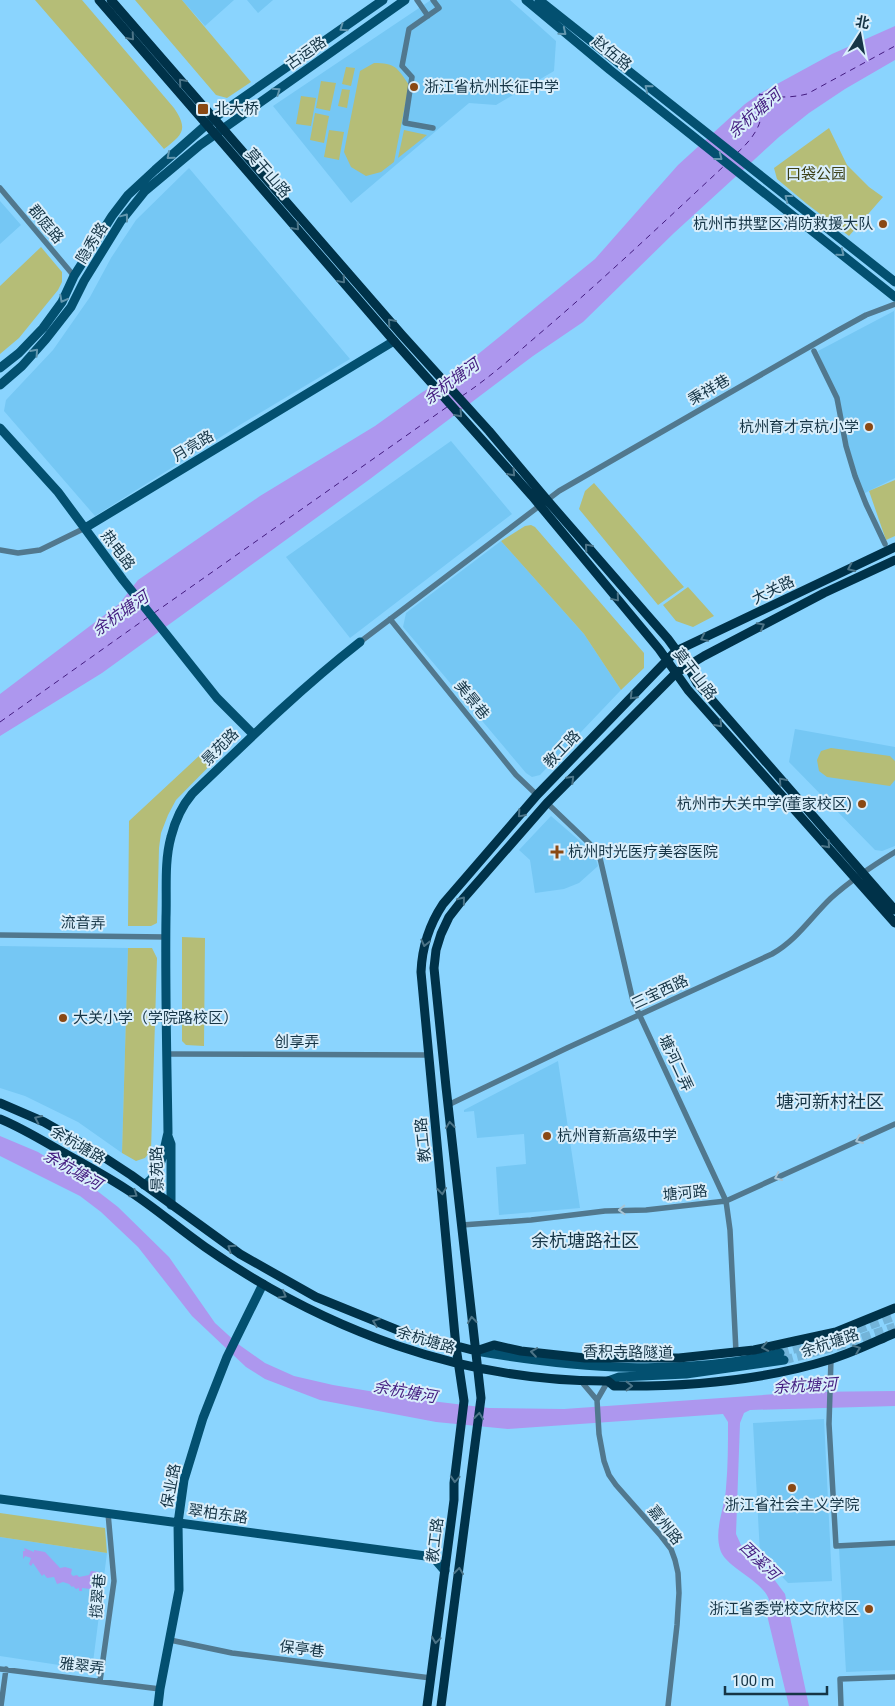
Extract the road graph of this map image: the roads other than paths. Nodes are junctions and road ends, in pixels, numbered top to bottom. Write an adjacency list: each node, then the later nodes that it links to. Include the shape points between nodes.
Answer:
1 (99, 0): 10 (main road, 莫干山路, one-way to 10)
2 (111, 0): 10 (main road, 莫干山路, one-way to 2)
3 (383, 0): 10 (main road, 古运路, one-way to 10)
4 (405, 0): 12 (main road, 古运路, one-way to 4)
5 (417, 0): 9 (street)
6 (433, 0): 9 (street, via 439,8)
7 (526, 0): 13 (main road, 赵伍路, one-way to 13, via 681,127)
8 (539, 0): 13 (main road, 赵伍路, one-way to 8)
9 (428, 16): 11 (street, via 409,30 402,66 412,77 405,123)
10 (210, 121): 12 (main road, 莫干山路); 15 (main road, 隐秀路, one-way to 15, via 128,195)
11 (434, 128)
12 (219, 132): 19 (main road, 莫干山路, one-way to 19); 21 (main road, 莫干山路, one-way to 12); 23 (main road, 隐秀路, one-way to 12, via 22,366 71,307 121,221 145,192)
13 (764, 185): 16 (main road, one-way to 13); 17 (main road, one-way to 17)
14 (0, 188): 15 (street, 郡庭路)
15 (74, 276): 22 (main road, 隐秀路, one-way to 22, via 62,302 43,328)
16 (895, 282)
17 (895, 296)
18 (895, 304): 25 (street, 秉祥巷, via 837,330 559,490)
19 (394, 341): 21 (main road, 莫干山路); 26 (main road, 月亮路)
20 (814, 351): 27 (street, via 837,398 855,476)
21 (420, 362): 25 (main road, 莫干山路, one-way to 25, via 480,437); 25 (main road, 莫干山路, via 489,431)
22 (0, 368)
23 (0, 385)
24 (0, 428): 26 (main road, 热电路, via 58,492)
25 (543, 503): 31 (street, 景苑路); 33 (main road, 莫干山路, one-way to 25); 34 (main road, 莫干山路, one-way to 34)
26 (85, 528): 29 (street, 月亮路, via 40,550 18,553); 37 (main road, 热电路, via 217,698)
27 (885, 544)
28 (895, 547): 33 (main road, 大关路, one-way to 33)
29 (0, 550)
30 (895, 560): 35 (main road, 大关路, one-way to 30, via 824,593)
31 (390, 619): 32 (street, 景苑路); 38 (street, 美景巷, via 516,775)
32 (360, 642): 37 (main road, 景苑路)
33 (676, 651): 34 (main road, 大关路); 35 (main road, 莫干山路)
34 (667, 661): 36 (main road, 莫干山路); 38 (main road, 教工路, one-way to 38)
35 (687, 665): 36 (main road, 大关路); 41 (main road, 莫干山路, one-way to 35, via 697,682)
36 (676, 673): 39 (main road, 教工路, one-way to 36); 41 (main road, 莫干山路, one-way to 41, via 688,690)
37 (252, 734): 45 (main road, 景苑路, via 192,794 178,817 167,860)
38 (538, 794): 48 (main road, 教工路, one-way to 48, via 442,904 431,923 421,972)
39 (547, 803): 46 (street, 塘河二弄, via 590,844 600,858 633,1001); 50 (main road, 教工路, one-way to 39, via 434,968 441,934 463,899)
40 (895, 852): 41 (street, 三宝西路)
41 (859, 875): 42 (main road, 莫干山路); 43 (main road, 莫干山路); 46 (street, 三宝西路, via 831,898 787,946)
42 (895, 910)
43 (895, 923)
44 (0, 935): 45 (street, 流音弄)
45 (166, 937): 47 (main road, 景苑路)
46 (640, 1015): 50 (street, 三宝西路); 55 (street, 塘河二弄)
47 (166, 1054): 48 (street, 创享弄); 53 (main road, 景苑路)
48 (428, 1055): 61 (main road, 教工路, one-way to 61)
49 (0, 1103): 54 (main road, 余杭塘路, one-way to 49, via 44,1122)
50 (448, 1106): 57 (main road, 教工路, one-way to 50)
51 (0, 1119): 58 (main road, 余杭塘路, one-way to 58, via 126,1188)
52 (895, 1124): 55 (street, 塘河路, one-way to 55)
53 (168, 1133): 54 (main road, 景苑路, via 161,1164 156,1174); 56 (main road, 景苑路, via 171,1144)
54 (144, 1184): 56 (main road, 余杭塘路)
55 (726, 1202): 57 (street, 塘河路, one-way to 57); 63 (street, 塘河二弄)
56 (171, 1205): 61 (main road, 余杭塘路, one-way to 56, via 400,1331 316,1297 240,1254)
57 (462, 1225): 62 (main road, 教工路, one-way to 57)
58 (263, 1284): 65 (main road, 余杭塘路, one-way to 65, via 357,1332); 72 (main road, 保业路, via 227,1357 203,1418 184,1480)
59 (895, 1308): 63 (main road, 余杭塘路, one-way to 63, via 836,1332)
60 (895, 1333): 64 (main road, 余杭塘路, one-way to 60)
61 (456, 1346): 62 (main road, 余杭塘路); 65 (main road, 教工路)
62 (476, 1351): 63 (main road, 余杭塘路, one-way to 62, via 679,1358 612,1358 561,1356 494,1345); 66 (main road, 教工路); 68 (main road, 香积寺路隧道, via 535,1361 614,1368 691,1366 782,1356 686,1374 619,1377)
63 (736, 1352)
64 (831, 1359): 68 (main road, 余杭塘路, one-way to 64, via 614,1386 696,1384 774,1373); 73 (street, via 829,1414 836,1546)
65 (459, 1364): 66 (main road, 余杭塘路); 74 (main road, 教工路, one-way to 74, via 464,1401)
66 (478, 1369): 67 (main road, 余杭塘路); 86 (main road, 教工路, one-way to 66, via 481,1398)
67 (580, 1380): 68 (main road, 余杭塘路); 69 (street)
68 (608, 1381): 69 (street)
69 (597, 1400): 87 (street, 嘉州路, via 599,1434 609,1475 661,1536 675,1560 678,1625)
70 (0, 1499): 71 (main road, 翠柏东路)
71 (108, 1513): 72 (main road, 翠柏东路); 81 (street, 揽翠巷, via 114,1581)
72 (178, 1523): 75 (main road, 翠柏东路); 77 (main road, 保业路, via 179,1590)
73 (895, 1543)
74 (448, 1547): 75 (main road); 76 (main road, 教工路)
75 (433, 1557): 76 (main road)
76 (445, 1571): 80 (main road, 教工路, one-way to 80)
77 (170, 1640): 80 (street, 保亭巷, via 232,1653); 82 (main road, 保业路)
78 (3, 1669): 81 (street, 雅翠弄); 83 (street)
79 (895, 1676): 88 (street, via 840,1679)
80 (431, 1678): 85 (main road, 教工路)
81 (100, 1681): 82 (street, 雅翠弄)
82 (160, 1689): 84 (main road, 保业路)
83 (1, 1706)
84 (158, 1706)
85 (427, 1706)
86 (441, 1706)
87 (668, 1706)
88 (841, 1706)

